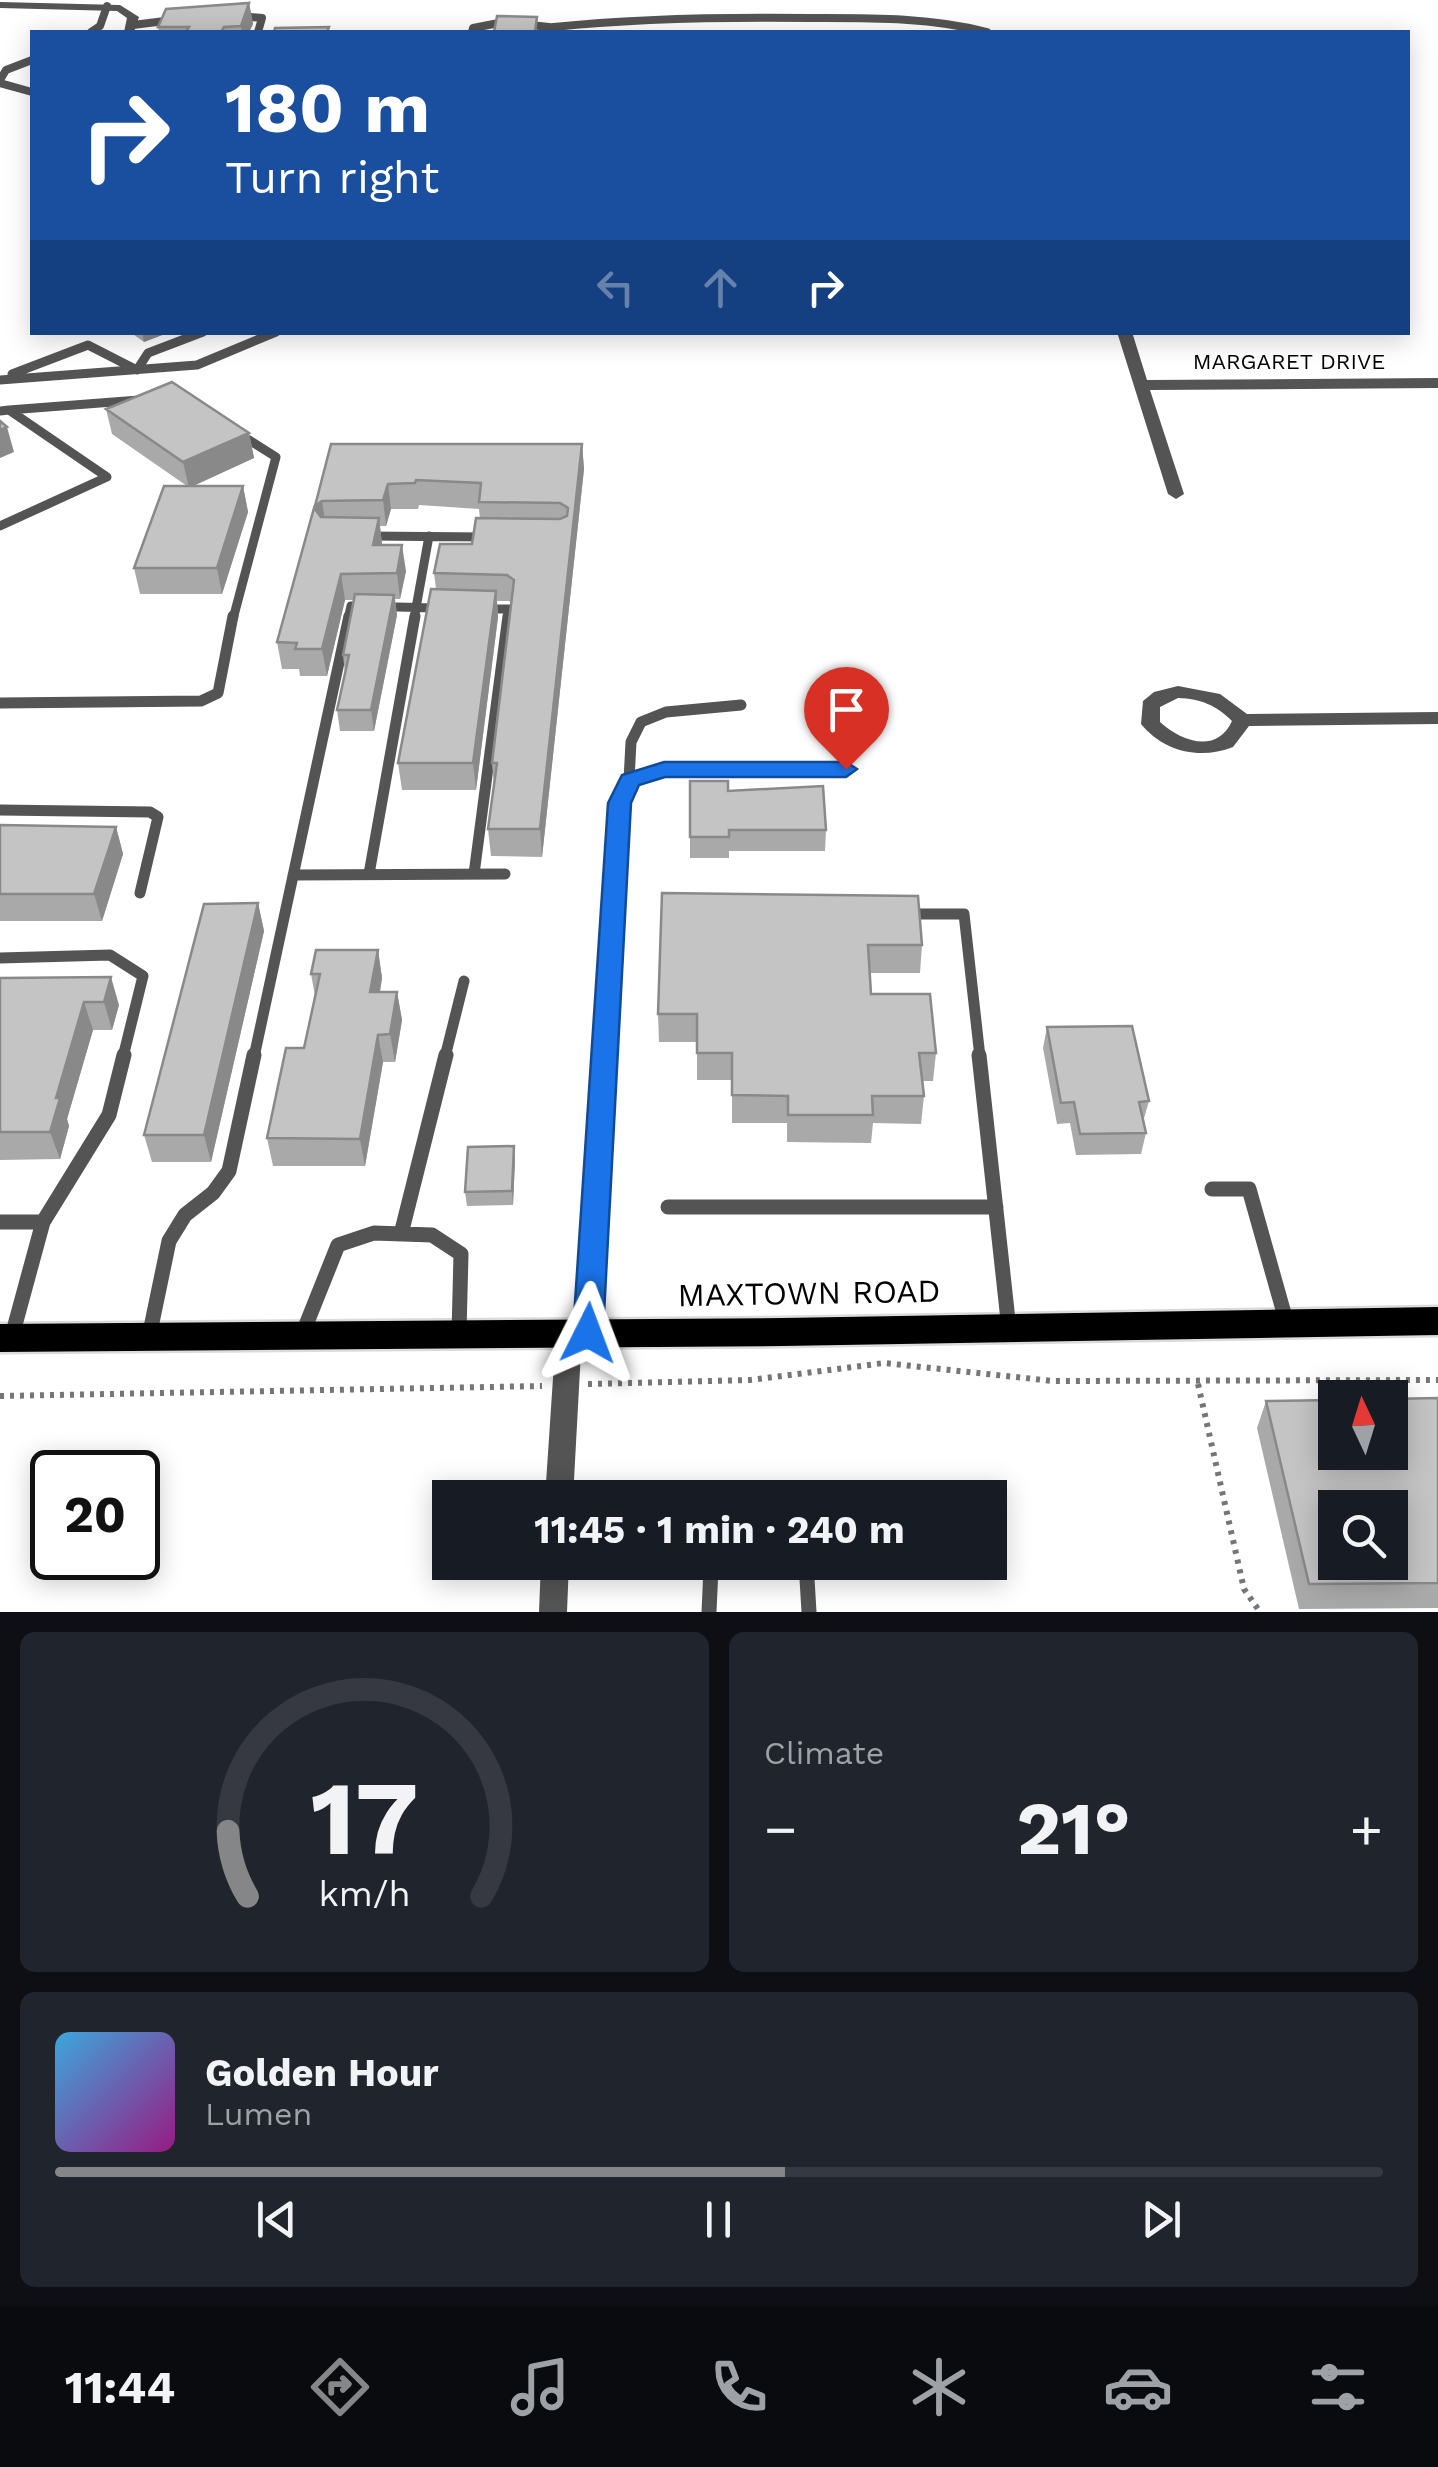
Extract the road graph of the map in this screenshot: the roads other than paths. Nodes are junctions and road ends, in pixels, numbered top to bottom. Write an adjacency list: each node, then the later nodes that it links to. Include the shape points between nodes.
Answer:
1 (0, 5): 2 (street)
2 (107, 6): 5 (street, via 128,12); 6 (lane)
3 (221, 16): 7 (lane, via 262,18)
4 (187, 18): 5 (lane)
5 (131, 29)
6 (94, 30)
7 (259, 30)
8 (476, 30): 9 (lane, via 492,22)
9 (557, 30): 10 (lane, via 603,21 790,18)
10 (983, 30)
11 (30, 61): 12 (lane, via 6,70)
12 (0, 81): 13 (lane)
13 (30, 91)
14 (195, 335): 17 (lane, via 148,353)
15 (269, 335): 17 (lane, via 197,365)
16 (1125, 335): 20 (street)
17 (137, 370): 18 (lane); 18 (lane, via 88,345)
18 (0, 379)
19 (1438, 383): 20 (street, MARGARET DRIVE)
20 (1140, 385): 24 (street)
21 (143, 399): 22 (lane)
22 (5, 411): 25 (lane, via 107,478)
23 (228, 427): 32 (lane, via 276,457 218,693 200,701)
24 (1176, 494)
25 (0, 526)
26 (361, 536): 27 (lane)
27 (430, 536): 28 (lane); 29 (lane)
28 (505, 537)
29 (417, 608): 30 (lane); 39 (lane); 42 (lane, via 351,606)
30 (454, 608)
31 (472, 608): 40 (lane, via 509,609)
32 (0, 703)
33 (741, 705): 37 (lane, via 653,713 640,720 632,735)
34 (1438, 718): 35 (street)
35 (1242, 720)
36 (846, 769): 37 (lane, via 664,770)
37 (630, 780): 56 (lane, via 620,803)
38 (0, 810): 43 (lane, via 158,816)
39 (369, 874): 40 (lane); 42 (lane)
40 (474, 874): 41 (lane)
41 (505, 874)
42 (293, 875): 59 (lane, via 230,1172 216,1195 184,1216 168,1248)
43 (140, 893)
44 (889, 914): 49 (lane, via 964,914)
45 (0, 958): 51 (lane, via 110,955 143,976 109,1115)
46 (464, 981): 52 (lane)
47 (1212, 1190): 54 (lane, via 1248,1188)
48 (668, 1207): 49 (lane)
49 (996, 1207): 55 (lane)
50 (0, 1222): 51 (lane)
51 (43, 1222): 60 (lane)
52 (401, 1234): 57 (lane, via 432,1235 460,1254); 58 (lane, via 374,1233 338,1246)
53 (1438, 1321): 54 (main road, MAXTOWN ROAD)
54 (1287, 1324): 55 (main road, MAXTOWN ROAD)
55 (1009, 1328): 56 (main road, MAXTOWN ROAD)
56 (578, 1333): 57 (main road, MAXTOWN ROAD); 61 (street, via 565,1385)
57 (459, 1334): 58 (main road, MAXTOWN ROAD)
58 (302, 1335): 59 (main road, MAXTOWN ROAD)
59 (148, 1336): 60 (main road, MAXTOWN ROAD)
60 (6, 1338)
61 (559, 1480)
62 (554, 1580): 65 (street)
63 (711, 1580): 66 (lane)
64 (807, 1580): 67 (lane)
65 (553, 1612)
66 (710, 1612)
67 (809, 1612)

